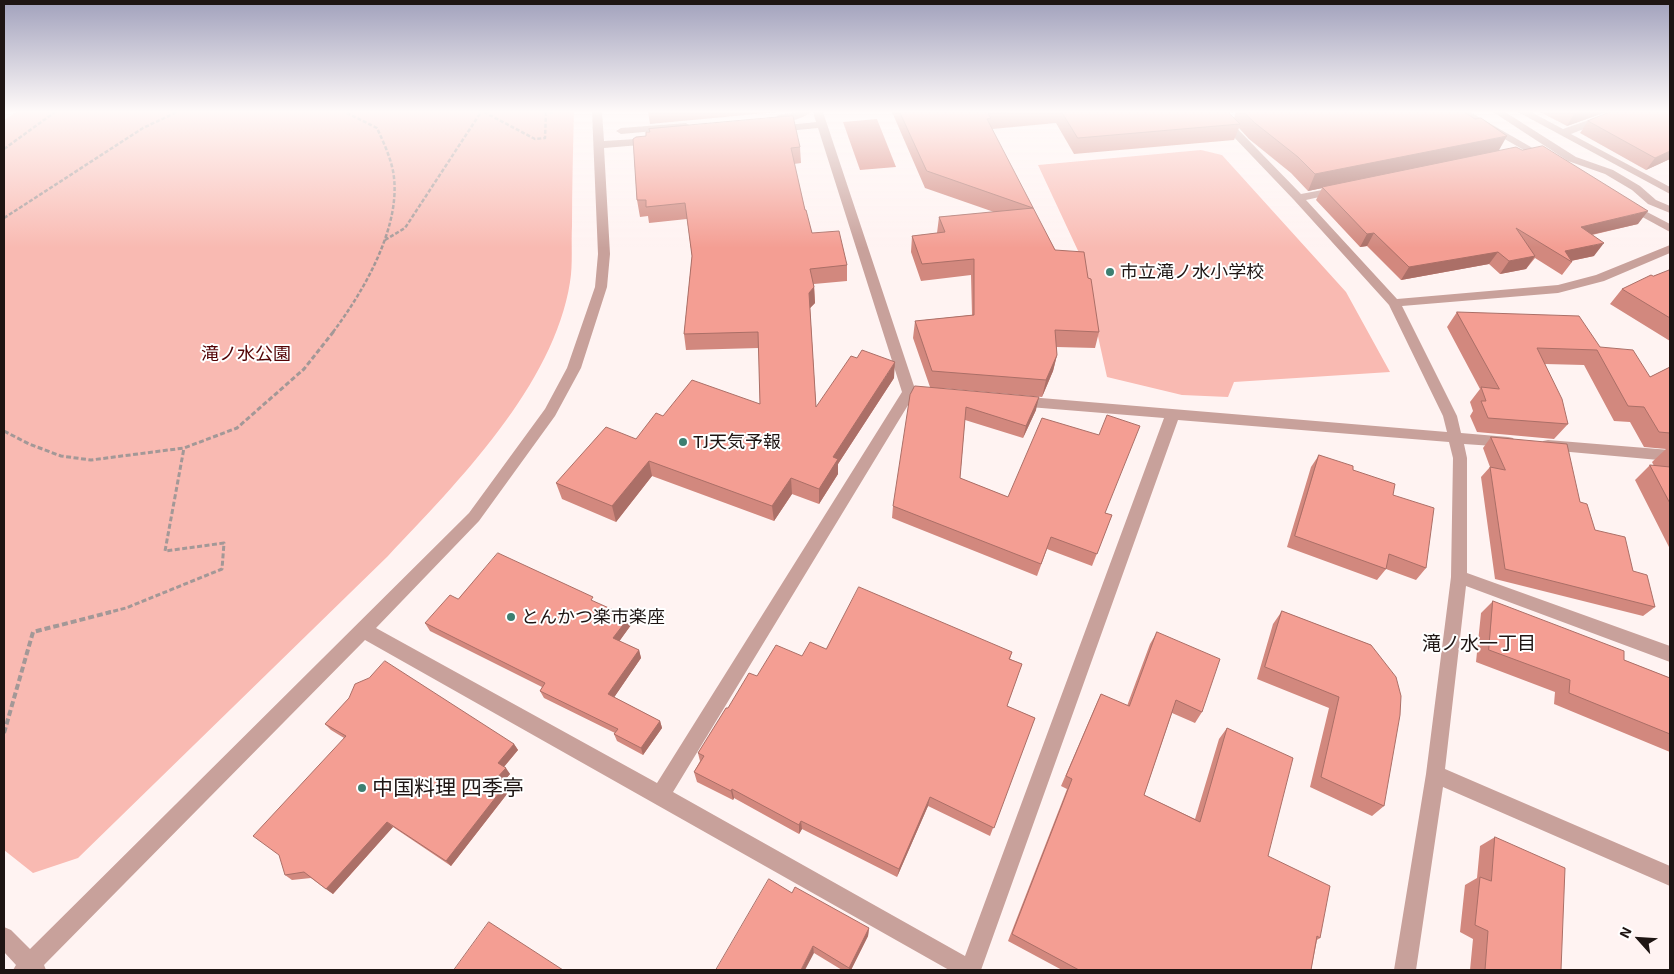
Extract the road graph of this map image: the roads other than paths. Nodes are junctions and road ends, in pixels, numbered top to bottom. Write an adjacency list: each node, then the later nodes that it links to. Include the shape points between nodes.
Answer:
1 (600, 157): 21 (street, via 604,254 601,287 574,368 550,412 474,517)
2 (834, 157): 24 (street, via 916,392)
3 (1260, 157): 11 (street)
4 (1543, 157): 7 (street)
5 (1570, 157): 12 (street, via 1609,172 1652,202)
6 (1608, 157): 9 (street)
7 (1555, 164)
8 (1346, 188): 11 (street)
9 (1670, 191)
10 (1614, 197): 13 (street)
11 (1298, 198): 15 (street)
12 (1670, 210)
13 (1670, 229)
14 (1670, 249): 15 (street, via 1600,278 1558,290)
15 (1394, 303): 18 (street, via 1450,416)
16 (1003, 400): 17 (street)
17 (1173, 414): 18 (street); 28 (street)
18 (1455, 437): 19 (street); 20 (street, via 1460,458)
19 (1670, 456)
20 (1460, 578): 22 (street); 23 (street)
21 (364, 630): 24 (street); 27 (street)
22 (1670, 654)
23 (1435, 774): 25 (street); 29 (street)
24 (660, 794): 28 (street)
25 (1670, 876)
26 (4, 937): 27 (street)
27 (30, 968)
28 (970, 970)
29 (1405, 970)

